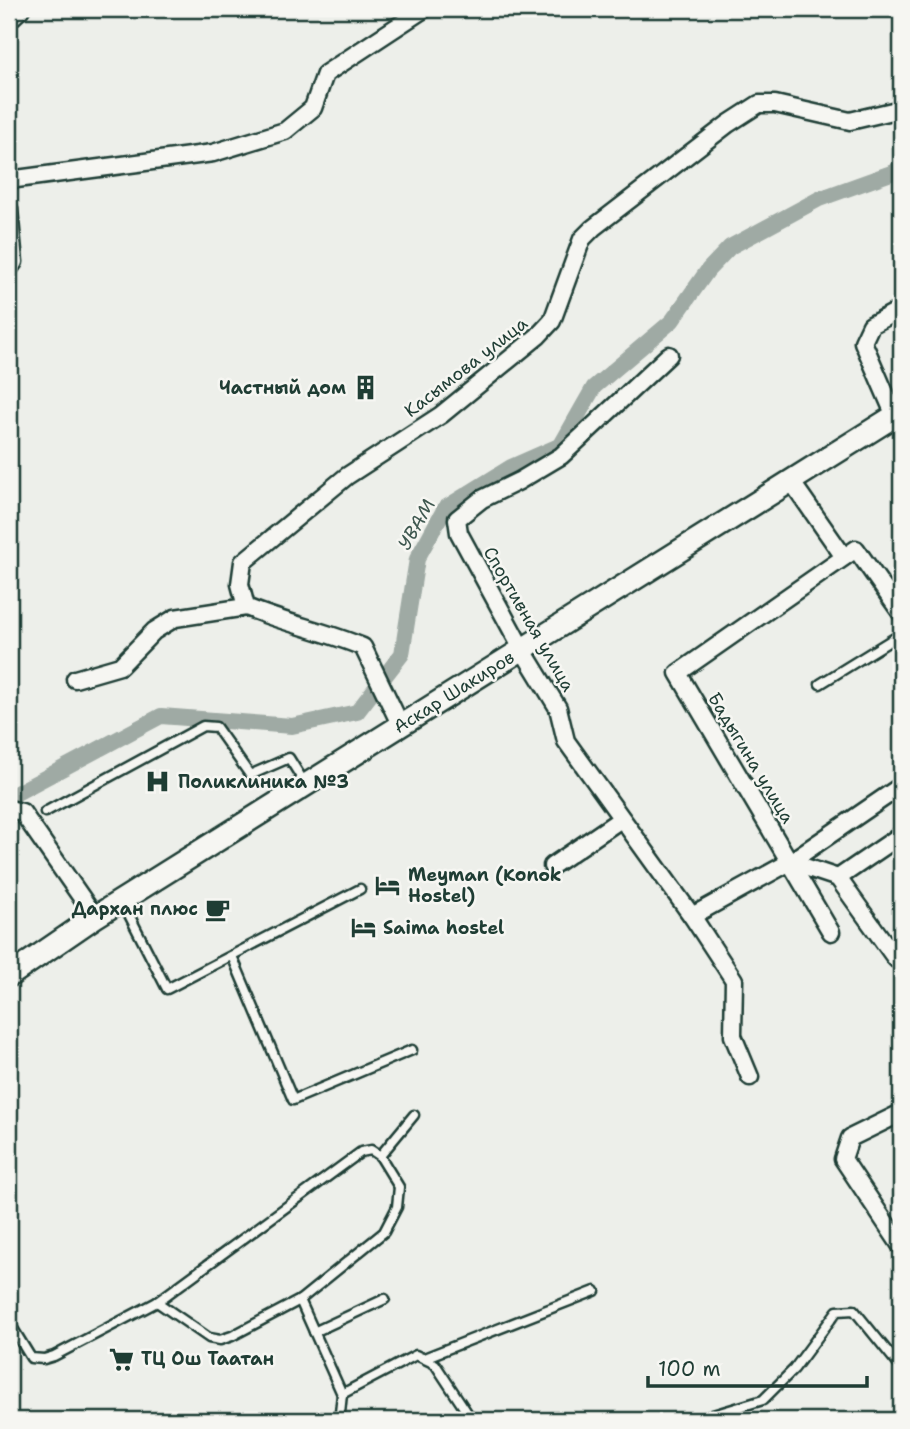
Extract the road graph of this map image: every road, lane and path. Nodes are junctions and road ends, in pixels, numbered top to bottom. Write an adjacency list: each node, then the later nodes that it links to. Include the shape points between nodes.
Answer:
1 (21, 9): 3 (street)
2 (424, 9): 5 (street, via 325,74 313,108 285,131 213,153)
3 (9, 20)
4 (901, 109): 13 (street, Касымова улица, via 850,121 759,104 728,124 582,239 552,321 538,336 441,415 347,476 243,562 240,584)
5 (9, 180)
6 (9, 209): 7 (street, via 14,262)
7 (9, 270)
8 (901, 309): 10 (street, via 871,326 863,342)
9 (670, 355): 16 (street, Спортивная улица, via 561,456 482,499 457,519 459,533)
10 (898, 414): 11 (main road, Аскар Шакиров)
11 (791, 481): 12 (street); 16 (main road, Аскар Шакиров)
12 (844, 557): 14 (street, via 856,549); 26 (street, Бадыгина улица, via 678,673)
13 (246, 607): 17 (street, via 175,618 120,666); 19 (street, via 363,648)
14 (901, 613)
15 (901, 634): 18 (lane)
16 (522, 649): 19 (main road, Аскар Шакиров); 24 (street, Спортивная улица, via 558,708 566,741)
17 (75, 679)
18 (820, 684)
19 (401, 726): 20 (main road, Аскар Шакиров)
20 (306, 785): 23 (lane, via 289,758 250,775 216,727 203,726); 30 (main road, Аскар Шакиров)
21 (901, 786): 26 (street)
22 (9, 809): 32 (street, via 22,812)
23 (45, 812)
24 (621, 819): 27 (street); 31 (street, Спортивная улица)
25 (901, 835): 28 (street)
26 (790, 862): 28 (street); 31 (street); 33 (street, Бадыгина улица)
27 (552, 866)
28 (838, 878): 35 (street, via 896,959)
29 (360, 889): 34 (lane)
30 (121, 900): 32 (main road, Аскар Шакиров); 34 (lane, via 167,989)
31 (692, 916): 38 (street, Спортивная улица, via 734,980 733,1036)
32 (95, 917): 36 (main road, Аскар Шакиров)
33 (831, 932)
34 (232, 956): 37 (lane, via 293,1100)
35 (901, 956)
36 (9, 976)
37 (412, 1049)
38 (751, 1077)
39 (901, 1113): 42 (street, via 850,1138 843,1159)
40 (414, 1115): 41 (lane)
41 (380, 1156): 45 (lane, via 399,1187 397,1207 388,1225); 46 (lane, via 371,1150 361,1152)
42 (901, 1246)
43 (595, 1291): 49 (lane)
44 (385, 1299): 48 (lane)
45 (300, 1300): 46 (lane, via 220,1340 209,1338); 48 (lane)
46 (157, 1302): 47 (lane, via 44,1359 31,1358)
47 (9, 1322)
48 (314, 1332): 51 (lane)
49 (424, 1358): 51 (lane, via 416,1355); 53 (lane, via 442,1372)
50 (901, 1368): 54 (lane, via 854,1310 837,1311 794,1369 763,1400)
51 (342, 1394): 52 (lane, via 340,1413)
52 (334, 1420)
53 (472, 1420)
54 (696, 1420)

